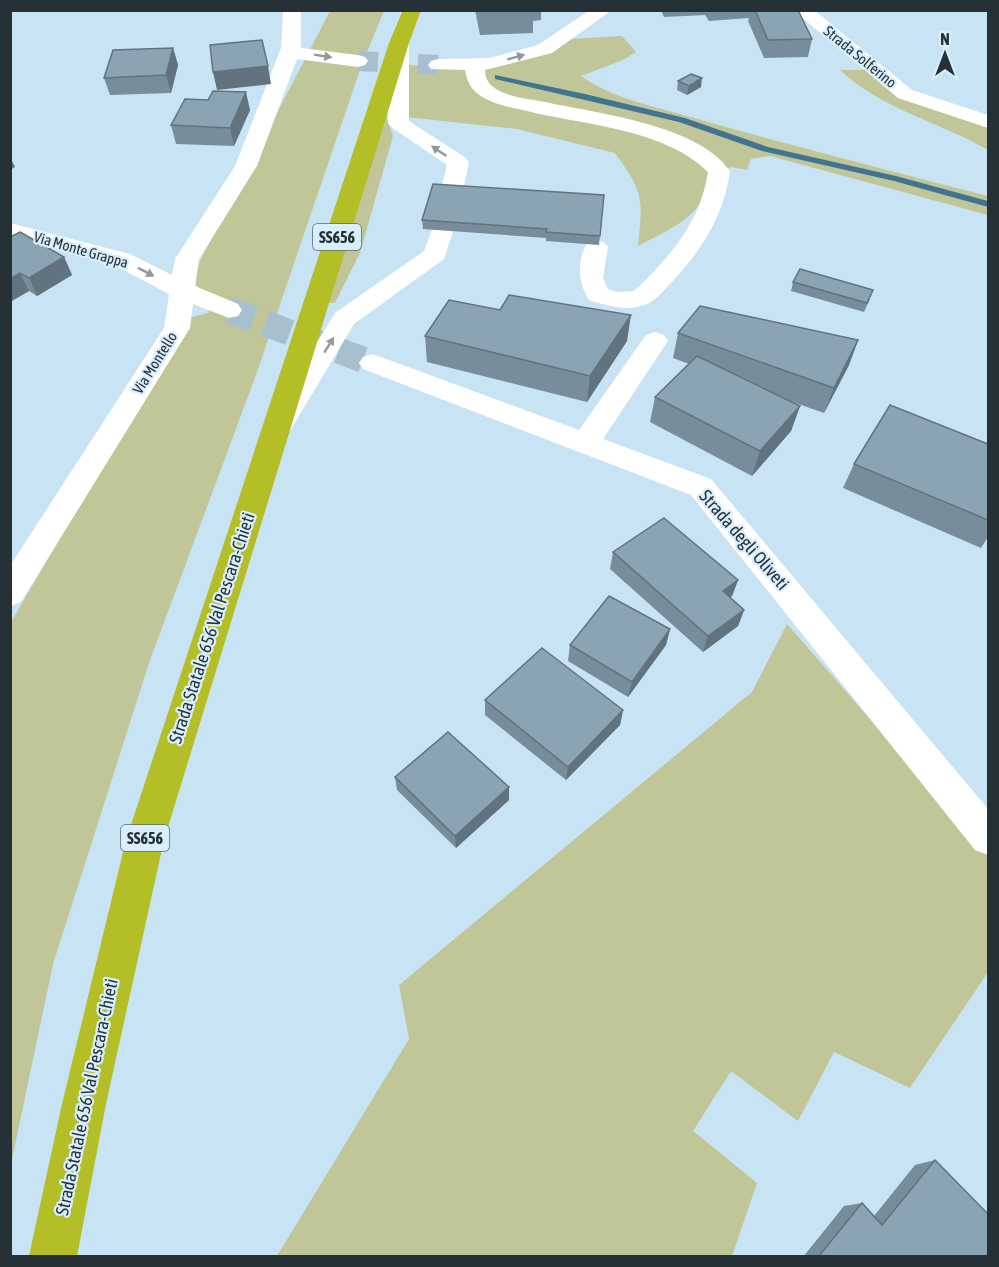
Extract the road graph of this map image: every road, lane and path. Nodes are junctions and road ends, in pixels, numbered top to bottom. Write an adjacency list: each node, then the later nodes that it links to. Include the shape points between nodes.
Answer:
1 (291, 10): 6 (street, Via Montello)
2 (412, 10): 5 (highway, Strada Statale 656 Val Pescara-Chieti / SS656)
3 (603, 10): 9 (street, one-way to 3, via 545,50)
4 (802, 10): 10 (street, Strada Solferino, via 904,94)
5 (399, 43): 11 (street, one-way to 5, via 458,163 398,123); 19 (highway, Strada Statale 656 Val Pescara-Chieti / SS656)
6 (289, 52): 7 (street, one-way to 7); 15 (street, Via Montello, via 246,166 187,260)
7 (358, 62)
8 (438, 65): 9 (street)
9 (474, 65): 14 (street, via 475,80 486,91 506,100 661,136 702,154 719,171 718,191 702,231 641,298 616,300 598,294 591,278)
10 (988, 122)
11 (450, 198)
12 (10, 230): 15 (street, Via Monte Grappa, one-way to 15, via 122,259)
13 (441, 232): 19 (street, one-way to 13, via 344,320 435,254)
14 (596, 247)
15 (182, 290): 16 (street); 21 (street, Via Montello, via 177,328)
16 (229, 310)
17 (655, 341): 20 (street)
18 (372, 363): 20 (street, Strada degli Oliveti)
19 (276, 431): 23 (highway, Strada Statale 656 Val Pescara-Chieti / SS656, via 144,840)
20 (585, 443): 22 (street, Strada degli Oliveti, via 701,487)
21 (10, 593)
22 (988, 837)
23 (53, 1257)

